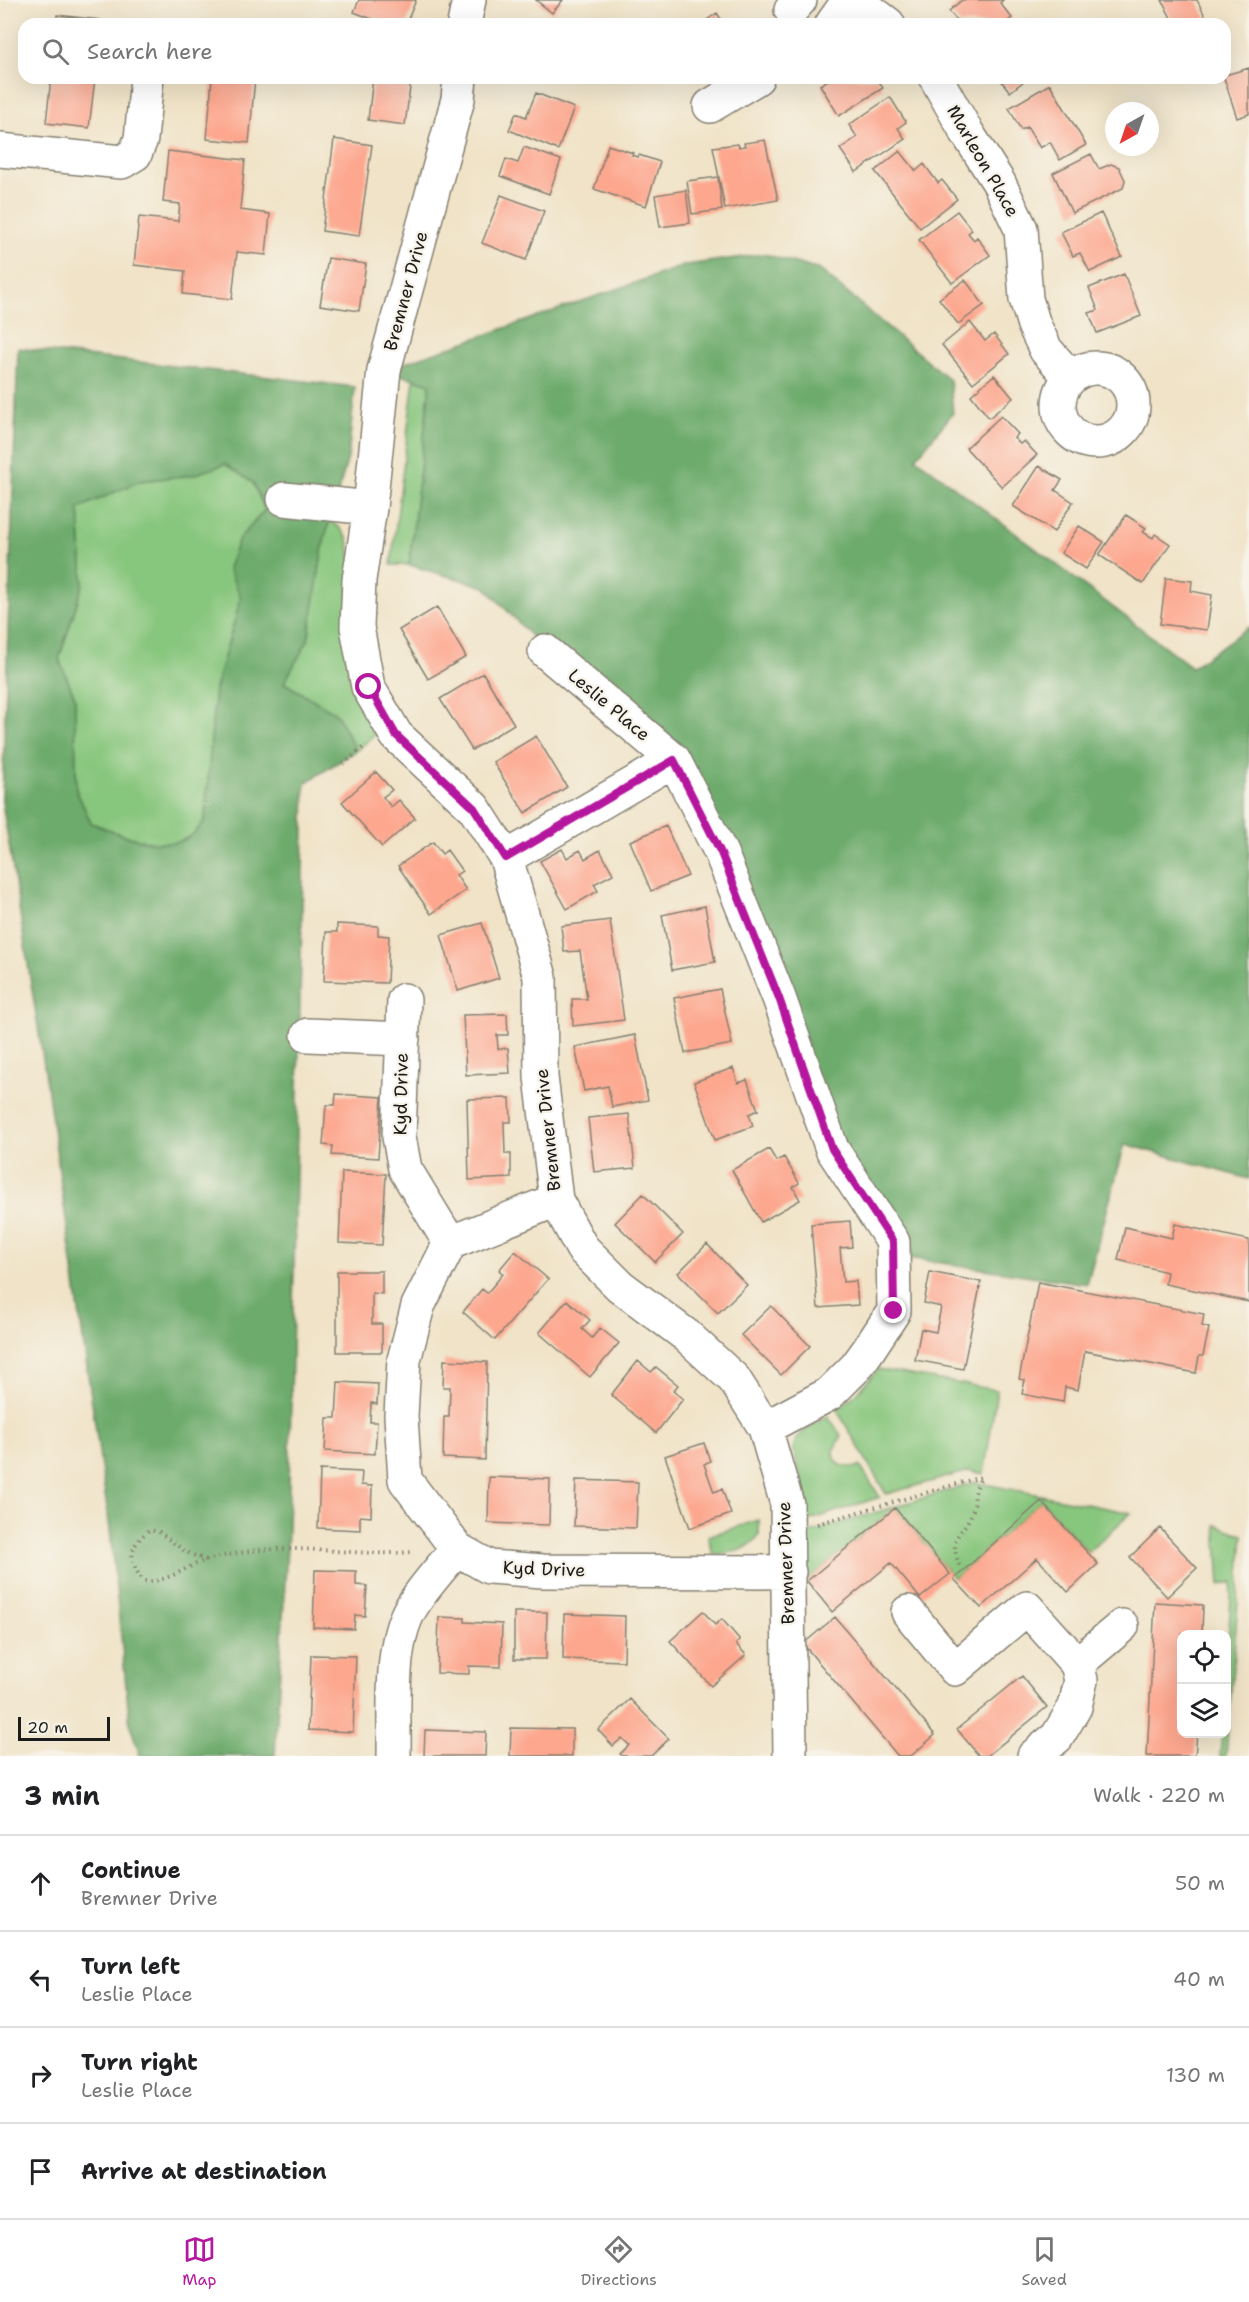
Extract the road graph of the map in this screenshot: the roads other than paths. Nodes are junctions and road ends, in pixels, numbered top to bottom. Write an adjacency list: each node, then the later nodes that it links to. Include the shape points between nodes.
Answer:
1 (469, 0): 4 (street)
2 (849, 0): 5 (street)
3 (856, 0): 6 (street)
4 (465, 18)
5 (836, 18)
6 (880, 18)
7 (146, 84): 12 (street, via 141,139 135,154 122,162)
8 (459, 84): 15 (street, Bremner Drive, via 384,370)
9 (747, 84): 11 (street)
10 (939, 84): 13 (street, Marleon Place, via 999,183 1021,229 1026,298 1034,326 1046,350)
11 (710, 106)
12 (0, 150)
13 (1070, 377)
14 (284, 499): 15 (street)
15 (370, 508): 18 (street, Bremner Drive, via 359,580 357,627 369,687 396,735 474,808)
16 (545, 651): 17 (street, Leslie Place)
17 (674, 760): 18 (street); 24 (street, Leslie Place, via 721,853 779,998 832,1149 893,1242 894,1311 867,1352 830,1394)
18 (506, 858): 22 (street, Bremner Drive, via 540,977 541,1077)
19 (404, 1000): 21 (street, Kyd Drive)
20 (308, 1035): 21 (street, Kyd Drive)
21 (403, 1039): 23 (street, Kyd Drive, via 399,1137 405,1169)
22 (556, 1200): 23 (street); 24 (street, Bremner Drive, via 582,1248 620,1286 687,1336 734,1380)
23 (450, 1243): 25 (street, Kyd Drive, via 418,1306 404,1360 401,1416 405,1480)
24 (765, 1428): 26 (street, Bremner Drive, via 787,1504)
25 (457, 1549): 26 (street, Kyd Drive, via 489,1567 543,1571); 30 (street, via 413,1603 403,1624 397,1652)
26 (789, 1572): 31 (street, Bremner Drive)
27 (908, 1612): 29 (street, via 955,1669 1027,1608)
28 (1122, 1626): 29 (street)
29 (1077, 1664): 32 (street, via 1081,1680 1075,1707 1057,1737)
30 (394, 1756)
31 (790, 1756)
32 (1034, 1756)

